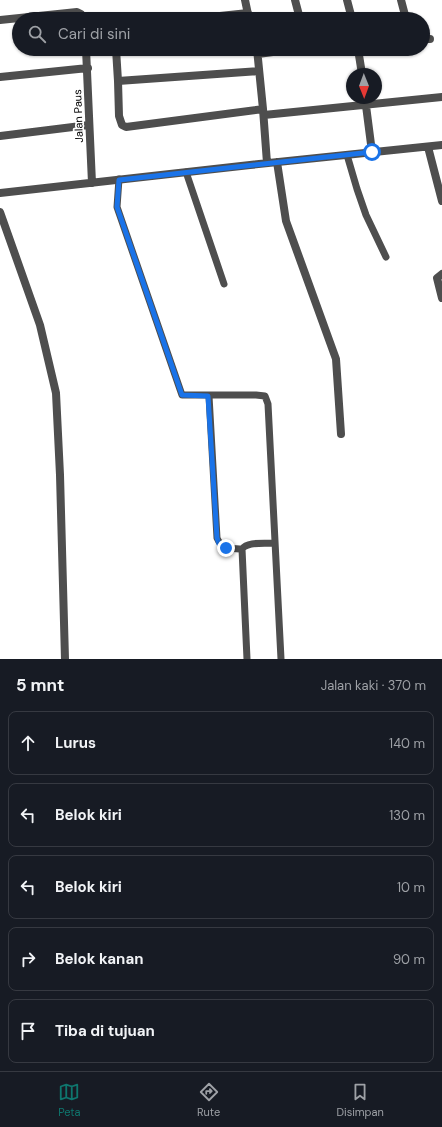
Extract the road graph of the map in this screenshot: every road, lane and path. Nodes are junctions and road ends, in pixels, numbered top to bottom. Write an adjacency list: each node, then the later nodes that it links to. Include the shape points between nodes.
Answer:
1 (245, 0): 5 (street)
2 (295, 0): 6 (street)
3 (347, 0): 7 (street)
4 (401, 0): 8 (street)
5 (248, 12)
6 (298, 12)
7 (350, 12)
8 (404, 12)
9 (12, 19): 10 (street)
10 (0, 20)
11 (87, 56): 15 (street, Jalan Paus)
12 (116, 56): 19 (street)
13 (257, 56): 17 (street)
14 (359, 56): 16 (street)
15 (88, 68): 18 (street); 25 (street, Jalan Paus)
16 (361, 68)
17 (259, 71): 19 (street); 24 (street)
18 (0, 77)
19 (118, 81): 24 (street, via 119,116 122,125 126,127)
20 (442, 97): 21 (street)
21 (382, 101)
22 (346, 104): 24 (street)
23 (365, 104): 29 (street)
24 (264, 112): 32 (street)
25 (89, 125): 26 (street); 35 (street, Jalan Paus)
26 (0, 136)
27 (442, 145): 28 (street)
28 (428, 147): 29 (street); 37 (street)
29 (372, 152): 30 (street)
30 (348, 155): 31 (street); 39 (lane, via 366,215)
31 (277, 162): 32 (street); 44 (street, via 286,221 336,359)
32 (267, 163): 33 (street)
33 (186, 172): 34 (street); 41 (lane)
34 (119, 180): 35 (street); 43 (lane, via 117,207 182,395)
35 (92, 183): 36 (street)
36 (0, 193)
37 (442, 201)
38 (0, 212): 47 (street, via 40,325 56,393)
39 (386, 257)
40 (442, 274): 42 (street, via 437,278)
41 (224, 284)
42 (442, 298)
43 (208, 396): 45 (lane, via 265,396 268,404); 46 (lane, via 217,538 219,544 226,548)
44 (341, 434)
45 (274, 543): 46 (lane, via 249,544); 49 (lane)
46 (242, 549): 48 (lane)
47 (66, 659)
48 (246, 659)
49 (281, 659)

